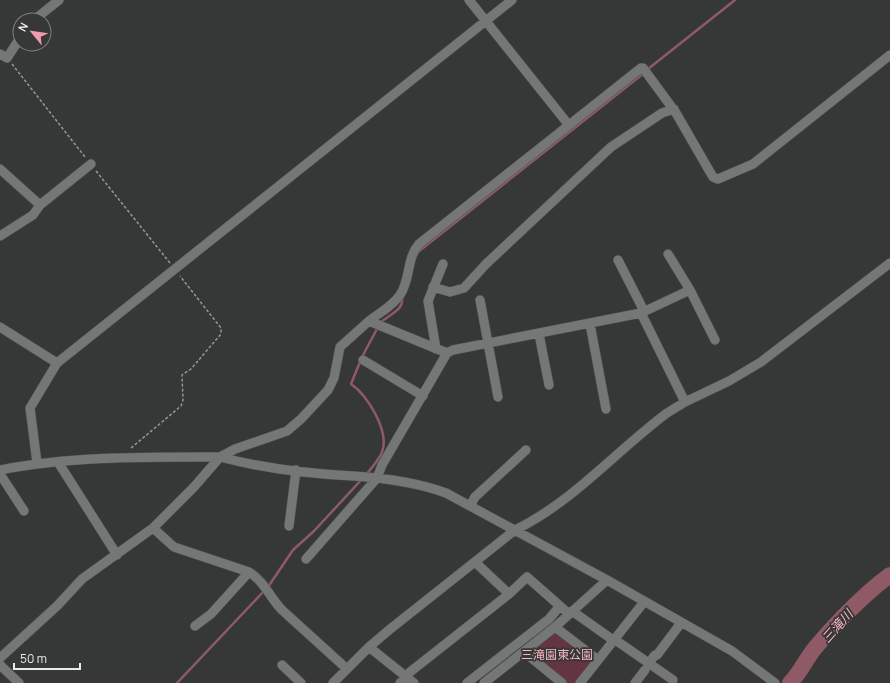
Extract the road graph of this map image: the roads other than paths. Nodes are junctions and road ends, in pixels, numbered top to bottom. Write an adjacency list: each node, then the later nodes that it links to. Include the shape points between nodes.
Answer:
1 (59, 0): 4 (street)
2 (469, 0): 5 (street)
3 (512, 0): 5 (street)
4 (44, 12)
5 (486, 21): 10 (street); 32 (street)
6 (12, 50): 7 (street, via 7,58)
7 (0, 54)
8 (890, 55): 9 (street, via 753,164 718,179 713,178)
9 (674, 109): 10 (street, via 641,68); 19 (street, via 662,113 611,147 486,264 464,288 450,292)
10 (568, 124): 23 (street, via 419,244 410,258 408,275 400,294)
11 (91, 164): 13 (street)
12 (0, 170): 13 (street)
13 (40, 205): 14 (street, via 33,215)
14 (0, 236)
15 (668, 254): 20 (street)
16 (618, 260): 22 (street)
17 (890, 263): 36 (street, via 761,362)
18 (443, 264): 19 (street)
19 (433, 286): 29 (street, via 428,301)
20 (690, 290): 22 (street); 27 (street)
21 (480, 300): 28 (street)
22 (643, 312): 24 (street); 36 (street)
23 (371, 322): 29 (street); 39 (street, via 340,347 326,394 301,419 287,431 235,449)
24 (590, 324): 26 (street); 37 (street)
25 (0, 327): 32 (street)
26 (539, 334): 28 (street); 33 (street)
27 (715, 340)
28 (488, 343): 30 (street); 35 (street)
29 (436, 349): 30 (street)
30 (447, 353): 34 (street)
31 (363, 360): 34 (street)
32 (57, 363): 41 (street, via 30,408)
33 (549, 385)
34 (422, 396): 45 (street)
35 (498, 397)
36 (685, 402): 50 (street, via 646,429 556,506)
37 (606, 409)
38 (526, 450): 46 (street, via 474,497)
39 (220, 457): 40 (street); 43 (street, via 237,462); 49 (street)
40 (58, 462): 41 (street); 51 (street)
41 (37, 463): 42 (street)
42 (0, 470)
43 (296, 470): 45 (street); 48 (street)
44 (0, 474): 47 (street)
45 (374, 477): 46 (street, via 424,485); 52 (street)
46 (470, 506): 50 (street)
47 (24, 511)
48 (288, 526)
49 (153, 528): 51 (street); 54 (street, via 174,547)
50 (515, 530): 53 (street); 55 (street)
51 (117, 555): 66 (street, via 78,582 57,606)
52 (306, 559)
53 (475, 562): 56 (street); 64 (street)
54 (250, 572): 61 (street, via 211,614); 71 (street, via 263,583 282,610)
55 (607, 580): 57 (street); 59 (street)
56 (509, 594): 58 (street, via 527,577); 72 (street)
57 (644, 602): 60 (street); 63 (street)
58 (560, 606): 59 (street); 79 (street, via 549,619)
59 (570, 612): 62 (street); 63 (street)
60 (681, 623): 70 (street); 83 (street, via 732,651)
61 (194, 626)
62 (555, 627): 65 (street); 67 (street)
63 (614, 640): 67 (street); 70 (street)
64 (369, 647): 71 (street); 72 (street)
65 (524, 652): 74 (street); 80 (street)
66 (0, 658)
67 (598, 660): 81 (street)
68 (0, 665): 75 (street)
69 (282, 665): 76 (street)
70 (647, 667): 73 (street); 82 (street)
71 (347, 669): 77 (street)
72 (403, 680): 78 (street)
73 (673, 680)
74 (486, 682)
75 (19, 683)
76 (301, 683)
77 (334, 683)
78 (414, 683)
79 (467, 683)
80 (562, 683)
81 (580, 683)
82 (635, 683)
83 (775, 683)

